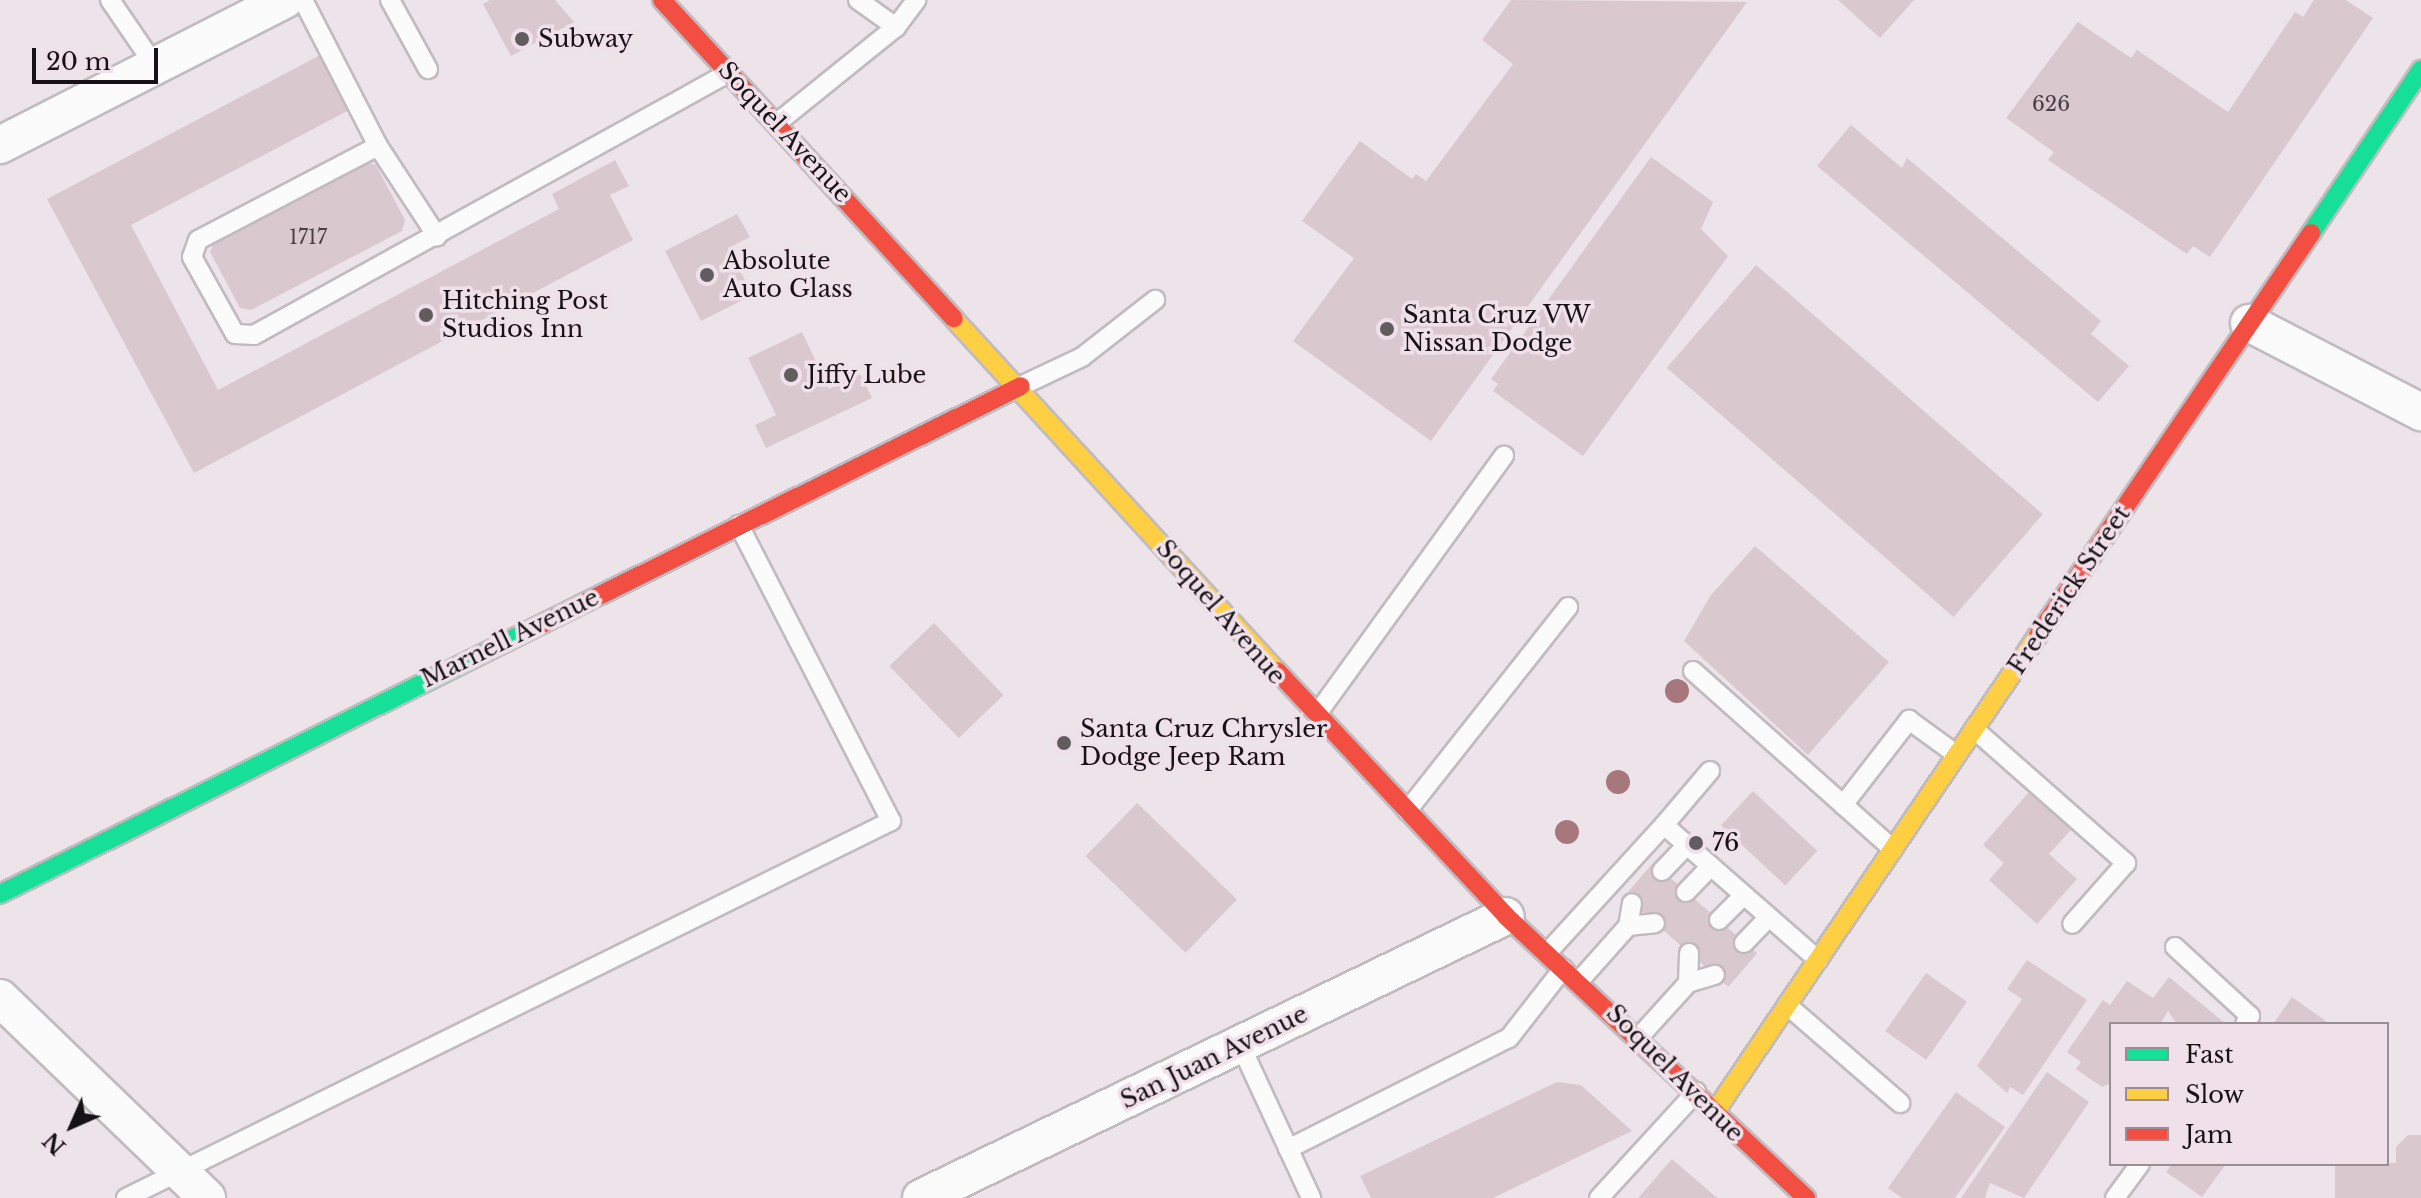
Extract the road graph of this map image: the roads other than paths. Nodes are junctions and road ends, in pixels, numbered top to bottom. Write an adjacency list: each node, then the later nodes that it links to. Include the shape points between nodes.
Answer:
1 (110, 0): 9 (lane)
2 (303, 0): 15 (lane)
3 (390, 0): 10 (lane)
4 (662, 0): 12 (main road, Soquel Avenue)
5 (858, 0): 8 (lane)
6 (916, 0): 8 (lane)
7 (265, 4): 9 (street)
8 (896, 27): 13 (lane)
9 (155, 66): 14 (street)
10 (428, 69)
11 (2421, 70): 18 (main road, Frederick Street)
12 (730, 72): 13 (main road, Soquel Avenue); 16 (lane)
13 (777, 123): 19 (main road, Soquel Avenue)
14 (0, 145)
15 (378, 146): 16 (lane); 16 (lane, via 198,240 192,257 235,334 254,335)
16 (437, 236)
17 (1155, 300): 19 (lane, via 1082,357)
18 (2249, 323): 20 (street); 26 (main road, Frederick Street)
19 (1021, 386): 22 (main road, Marnell Avenue); 25 (main road, Soquel Avenue)
20 (2421, 412)
21 (1504, 456): 25 (lane)
22 (739, 524): 37 (main road, Marnell Avenue); 65 (lane, via 891,821)
23 (1568, 607): 30 (lane)
24 (1693, 671): 29 (lane)
25 (1315, 716): 30 (main road, Soquel Avenue)
26 (1974, 729): 27 (main road, Frederick Street); 44 (lane, via 2126,863)
27 (1957, 755): 29 (lane, via 1909,720); 33 (main road, Frederick Street)
28 (1710, 771): 31 (lane)
29 (1843, 805): 33 (lane)
30 (1407, 811): 40 (main road, Soquel Avenue)
31 (1664, 825): 32 (lane); 48 (lane)
32 (1687, 845): 34 (lane); 35 (lane)
33 (1893, 849): 50 (main road, Frederick Street)
34 (1711, 866): 36 (lane); 38 (lane)
35 (1662, 871)
36 (1686, 892)
37 (0, 894)
38 (1744, 895): 41 (lane); 42 (lane)
39 (1632, 903): 45 (lane)
40 (1506, 916): 48 (main road, Soquel Avenue); 59 (street, San Juan Avenue)
41 (1769, 917): 46 (lane); 50 (lane)
42 (1719, 920)
43 (1655, 923): 45 (lane)
44 (2072, 924)
45 (1628, 926): 53 (lane)
46 (1744, 943)
47 (2175, 947): 57 (lane, via 2250,1016)
48 (1548, 952): 51 (main road, Soquel Avenue)
49 (1689, 953): 54 (lane)
50 (1818, 960): 56 (main road, Frederick Street)
51 (1565, 967): 53 (main road, Soquel Avenue); 63 (lane, via 1509,1038)
52 (1715, 975): 54 (lane)
53 (1580, 980): 58 (main road, Soquel Avenue)
54 (1688, 983): 58 (lane)
55 (0, 998): 65 (street)
56 (1787, 1005): 61 (lane); 62 (main road, Frederick Street)
57 (2246, 1022)
58 (1640, 1036): 60 (main road, Soquel Avenue)
59 (1240, 1044): 63 (lane); 68 (street, San Juan Avenue)
60 (1698, 1090): 62 (main road, Soquel Avenue); 70 (lane)
61 (1900, 1103)
62 (1716, 1110): 71 (main road, Soquel Avenue)
63 (1288, 1149): 69 (lane)
64 (2139, 1166): 72 (lane)
65 (180, 1171): 66 (lane); 67 (street)
66 (126, 1198)
67 (207, 1198)
68 (921, 1198)
69 (1311, 1198)
70 (1599, 1198)
71 (1806, 1198)
72 (2115, 1198)

